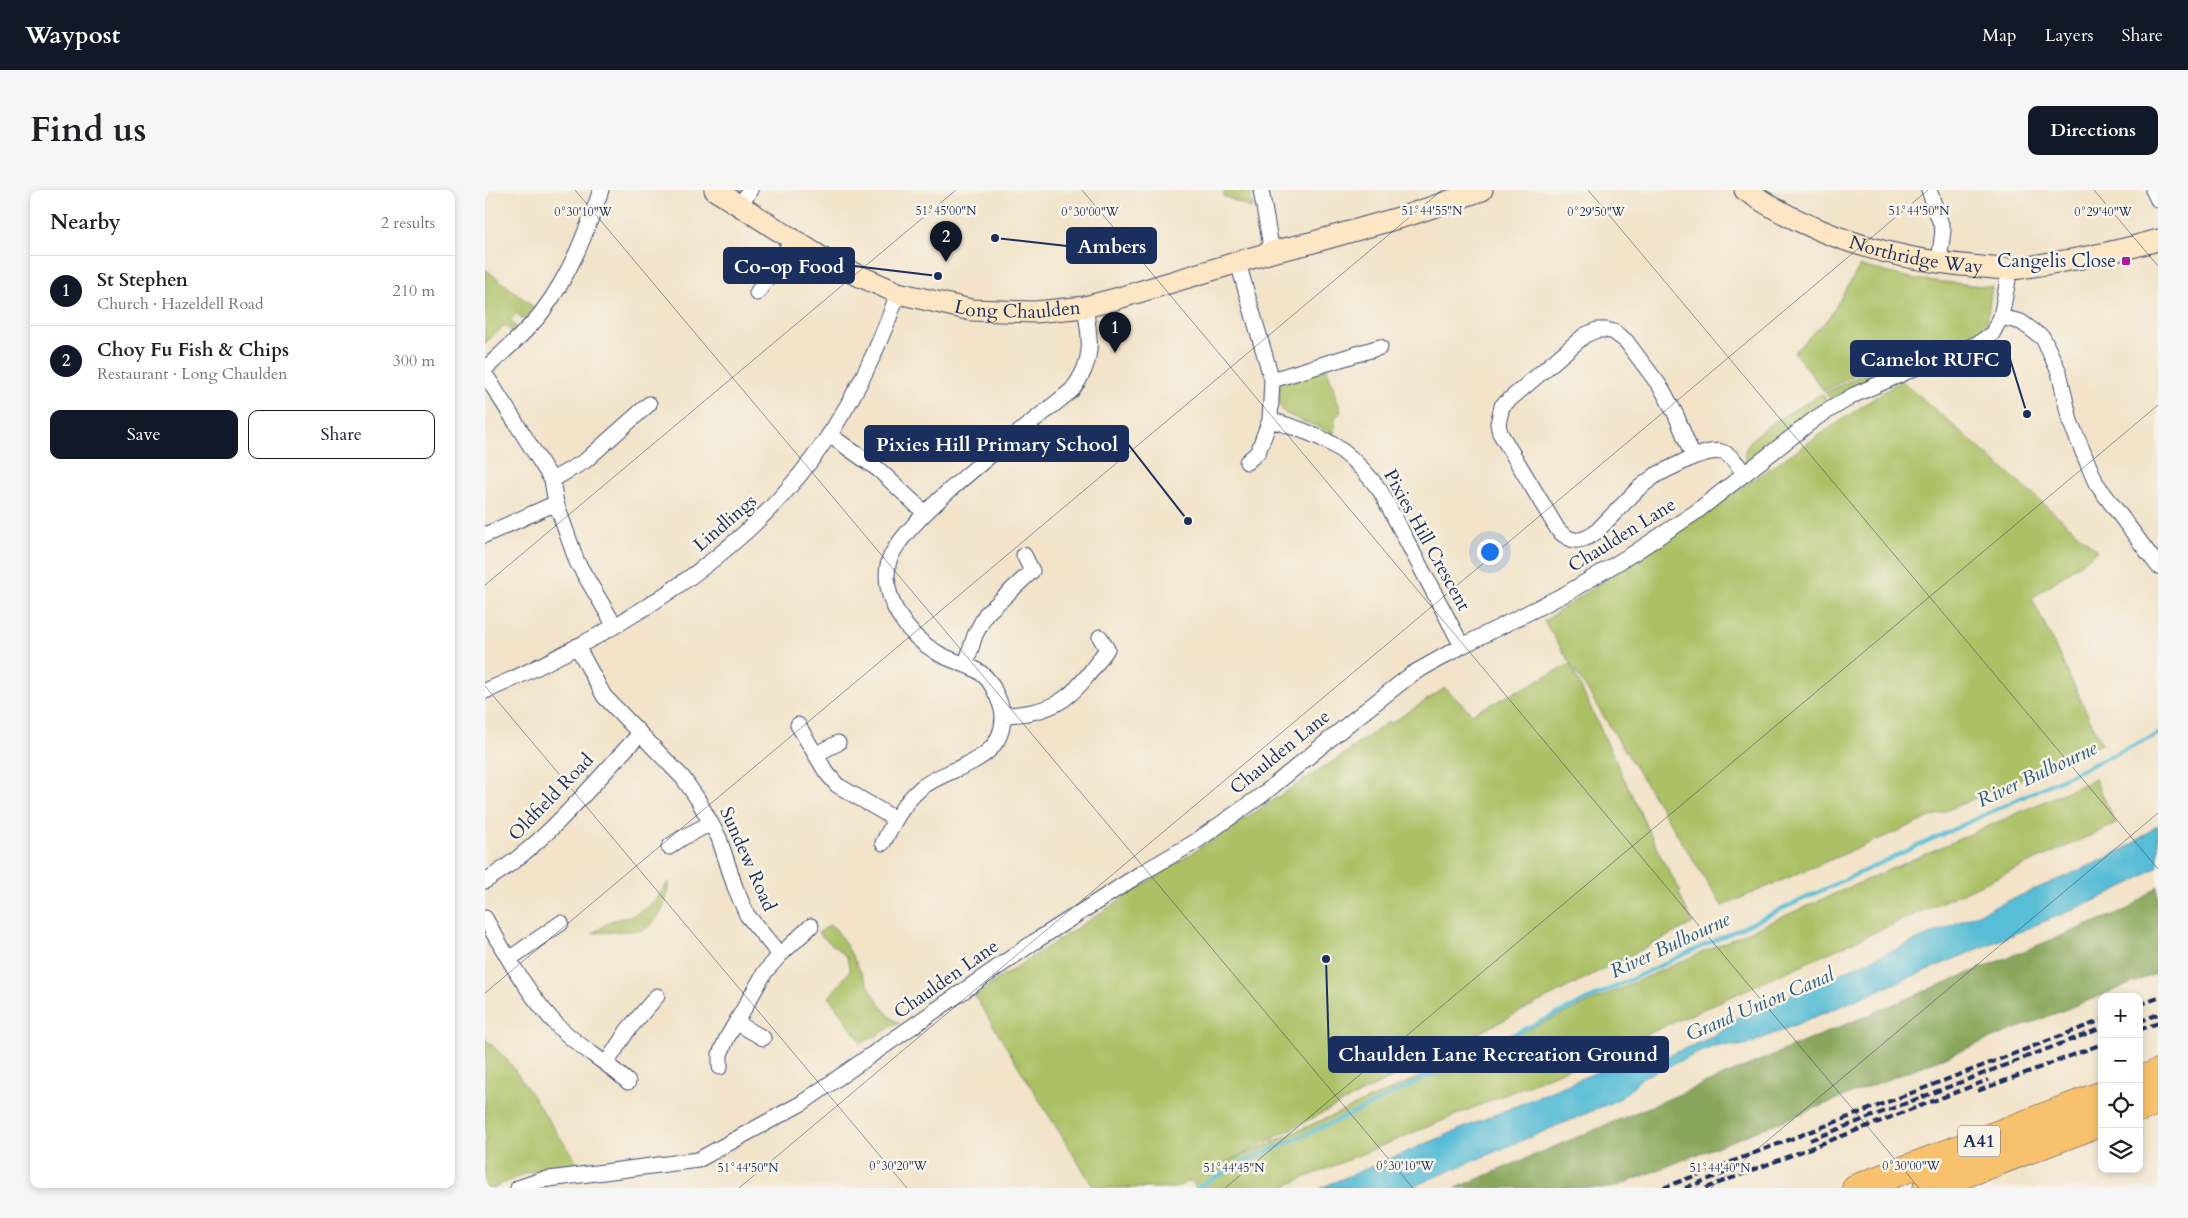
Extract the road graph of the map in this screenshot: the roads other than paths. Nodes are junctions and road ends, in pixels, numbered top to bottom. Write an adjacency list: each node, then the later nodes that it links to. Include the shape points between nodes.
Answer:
1 (601, 190): 21 (street, via 579,251 562,283 542,312)
2 (715, 190): 8 (street, Long Chaulden)
3 (1261, 190): 12 (street)
4 (1482, 190): 12 (street, Long Chaulden, via 1409,215)
5 (1745, 190): 14 (street, Northridge Way, via 1815,229 1874,250)
6 (1929, 190): 14 (street, via 1943,230)
7 (2153, 190): 9 (street)
8 (745, 198): 10 (street, Long Chaulden)
9 (2158, 200)
10 (793, 240): 16 (street, Long Chaulden, via 838,267); 17 (street)
11 (2158, 240): 15 (street, Northridge Way, via 2116,252)
12 (1272, 252): 13 (street, Long Chaulden)
13 (1238, 263): 18 (street, Long Chaulden); 23 (street)
14 (1939, 263): 15 (street, Northridge Way)
15 (2010, 269): 19 (street, Chaulden Lane)
16 (899, 293): 18 (street, Long Chaulden, via 971,310 1035,312); 26 (street, Lindlings, via 860,386)
17 (757, 294)
18 (1085, 307): 32 (street, via 1089,355 1081,379)
19 (2001, 317): 29 (street, Chaulden Lane, via 1992,334 1977,344 1853,395 1816,418); 35 (street, via 2021,322 2043,338 2059,372 2070,421 2096,483)
20 (1380, 346): 23 (street)
21 (485, 369)
22 (485, 374): 30 (street)
23 (1272, 380): 25 (street)
24 (649, 404): 30 (street, via 585,461)
25 (1270, 420): 28 (street, via 1258,452); 39 (street, Pixies Hill Crescent, via 1320,436 1339,447 1369,476 1381,492)
26 (831, 436): 32 (street, via 879,470); 36 (street, Lindlings, via 772,508 740,538 699,571)
27 (1693, 457): 27 (street, via 1662,389 1626,340 1614,332 1597,330 1585,336 1502,406 1499,413 1497,424 1500,433 1559,530 1570,540 1586,539 1650,480); 29 (street, via 1719,450 1728,453)
28 (1247, 462)
29 (1744, 473): 39 (street, Chaulden Lane, via 1696,512 1634,553 1567,594)
30 (552, 480): 31 (street)
31 (556, 503): 33 (street); 36 (street, via 577,562)
32 (925, 513): 40 (street, via 891,552 888,593 894,607 921,640 937,653)
33 (485, 535)
34 (1023, 555): 40 (street, via 1032,571 986,614)
35 (2158, 566)
36 (615, 626): 38 (street, Lindlings)
37 (1100, 637): 42 (street, via 1107,649 1082,685 1057,706)
38 (577, 646): 41 (street, Lindlings); 44 (street, Sundew Road, via 604,696)
39 (1462, 646): 69 (street, Chaulden Lane, via 1412,674 1262,794 1195,842 1034,942 802,1103 698,1160 541,1180)
40 (966, 664): 42 (street, via 989,679)
41 (485, 691)
42 (1003, 715): 47 (street, via 999,734 987,753 921,788)
43 (798, 725): 46 (street)
44 (639, 734): 48 (street, Sundew Road, via 683,778); 51 (street, Oldfield Road, via 533,847)
45 (838, 743): 46 (street)
46 (816, 754): 47 (street, via 837,786)
47 (895, 819): 49 (street)
48 (711, 823): 50 (street); 55 (street, Sundew Road, via 747,915)
49 (883, 844)
50 (669, 848)
51 (485, 881)
52 (485, 918): 56 (street)
53 (561, 923): 56 (street)
54 (811, 926): 55 (street)
55 (780, 956): 58 (street, via 765,972)
56 (509, 959): 60 (street, via 543,1009 561,1029)
57 (657, 996): 60 (street, via 627,1031)
58 (737, 1023): 59 (street); 61 (street, via 720,1054)
59 (763, 1038)
60 (606, 1064): 64 (street)
61 (720, 1067)
62 (2158, 1074): 63 (highway)
63 (2143, 1079)
64 (628, 1082)
65 (2098, 1097): 70 (highway, A41)
66 (2158, 1101): 67 (highway)
67 (2143, 1107)
68 (2098, 1124): 71 (highway, A41)
69 (518, 1188)
70 (1856, 1188)
71 (1927, 1188)

